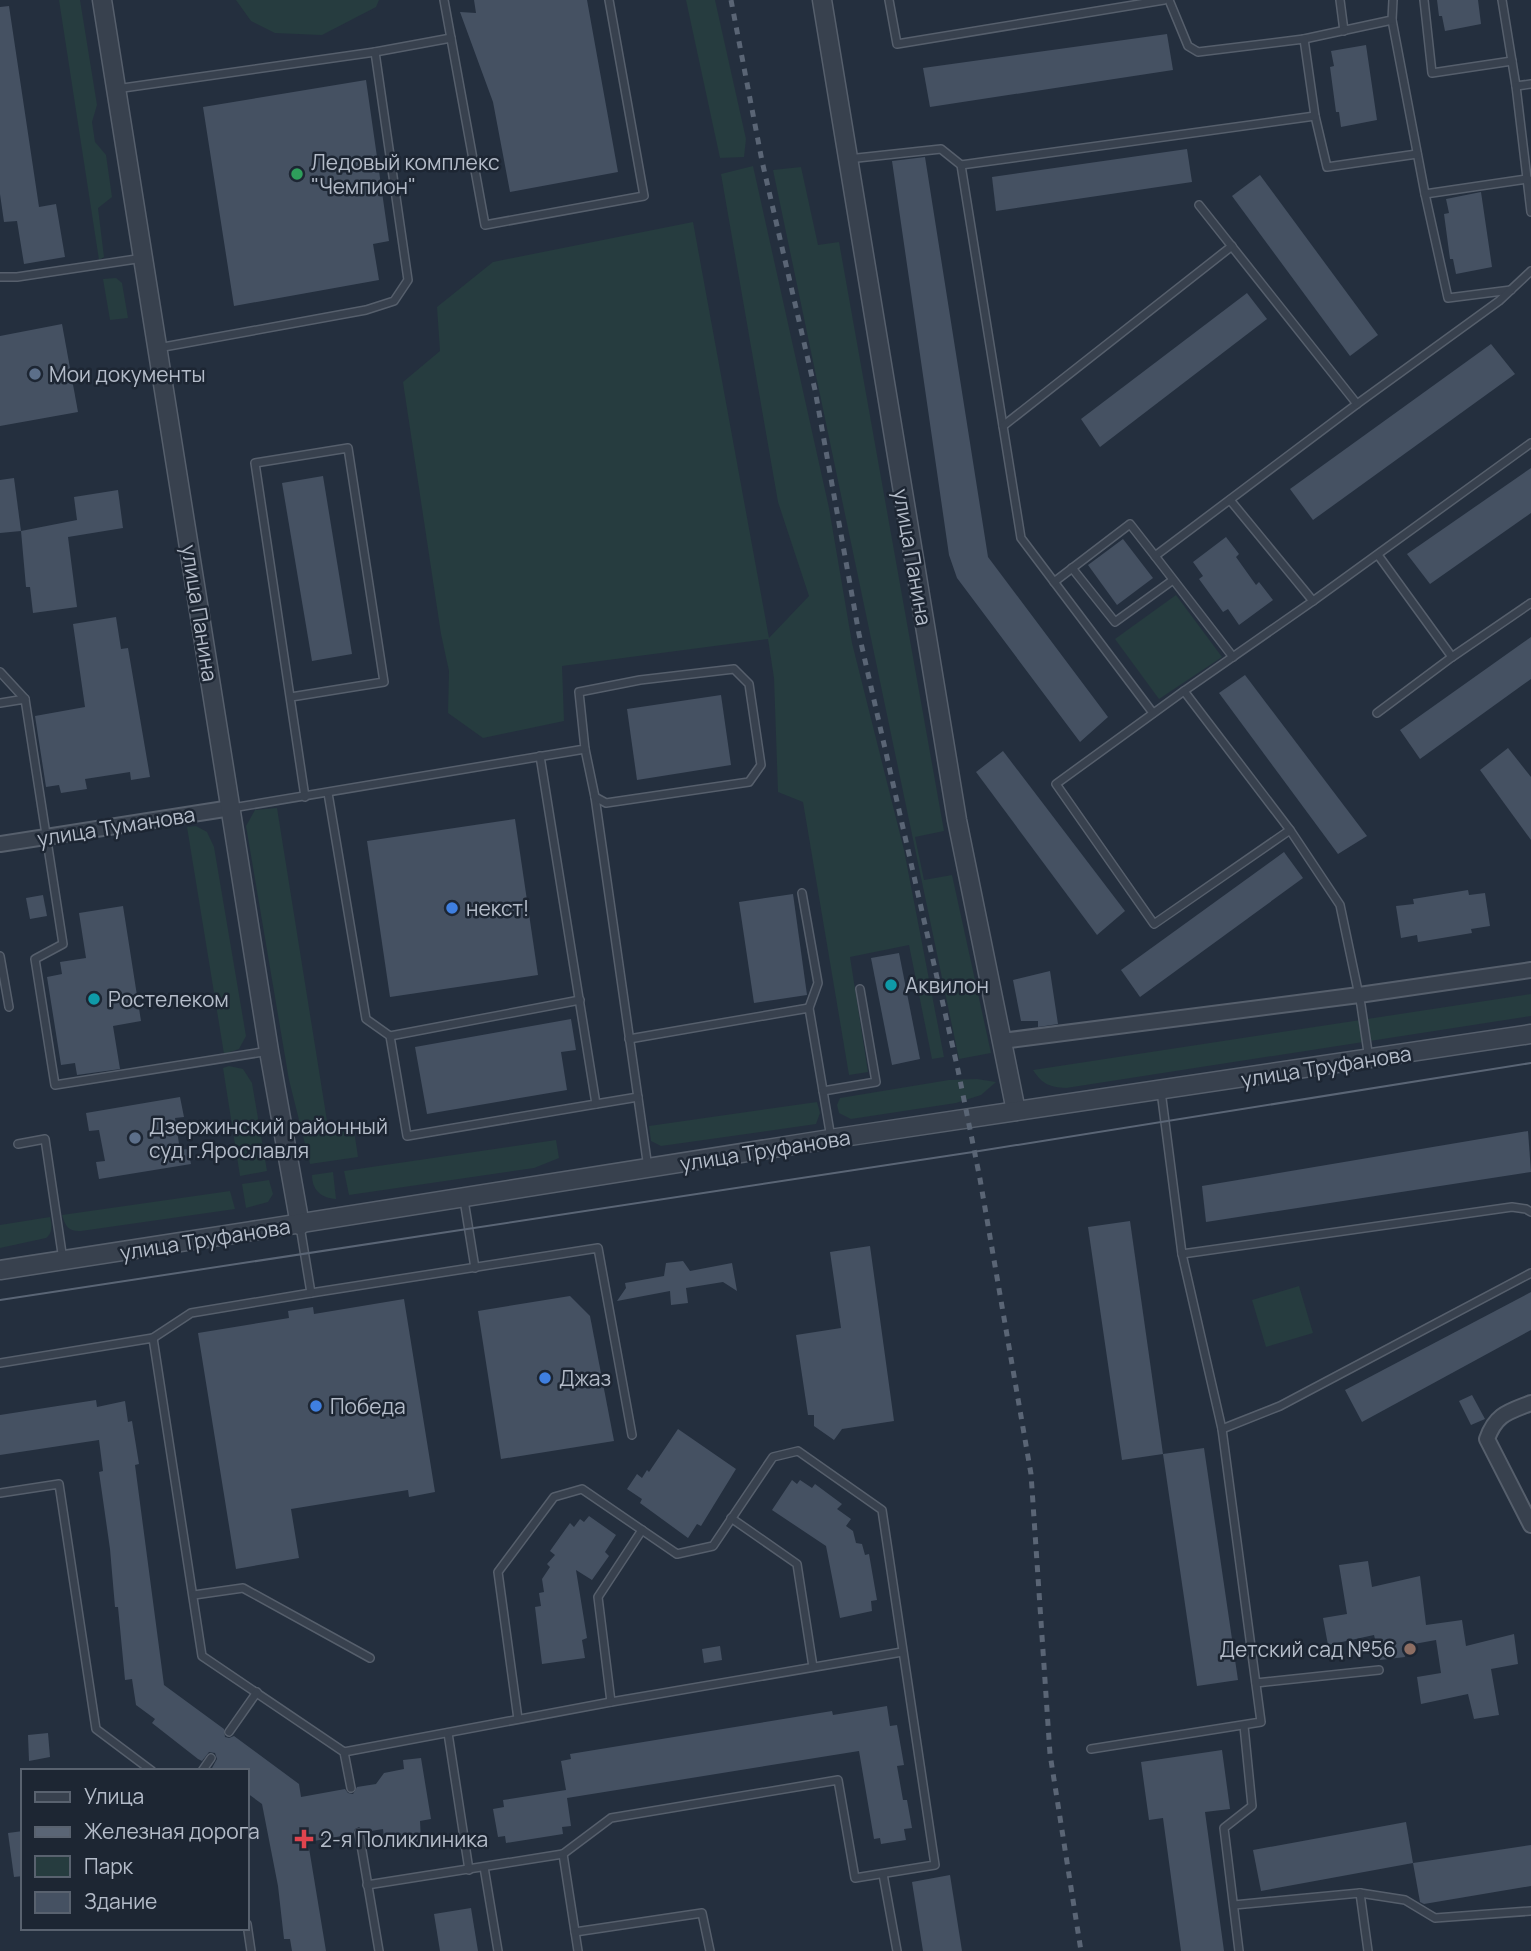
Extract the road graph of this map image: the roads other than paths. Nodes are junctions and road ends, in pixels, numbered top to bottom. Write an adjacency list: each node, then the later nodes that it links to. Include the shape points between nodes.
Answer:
1 (102, 0): 20 (street, улица Панина)
2 (444, 0): 14 (lane)
3 (608, 0): 14 (lane, via 644,195 485,225)
4 (822, 0): 23 (street, улица Панина)
5 (890, 0): 6 (lane, via 897,44)
6 (1164, 0)
7 (1169, 0): 15 (lane, via 1188,46 1198,52)
8 (1340, 0): 13 (lane)
9 (1393, 0): 12 (lane)
10 (1424, 0): 17 (lane, via 1432,73)
11 (1502, 0): 17 (lane)
12 (1392, 20): 13 (lane); 22 (lane)
13 (1344, 30): 15 (lane)
14 (450, 38): 16 (lane)
15 (1304, 39): 21 (lane)
16 (375, 51): 20 (lane); 34 (lane, via 408,280 394,301)
17 (1512, 61): 19 (lane)
18 (1531, 84): 19 (lane)
19 (1516, 86): 25 (lane)
20 (116, 89): 30 (street, улица Панина)
21 (1315, 116): 22 (lane, via 1327,167); 24 (lane)
22 (1417, 154): 26 (lane)
23 (847, 159): 24 (lane, via 941,149); 75 (street, улица Панина, via 957,820)
24 (961, 165): 36 (lane)
25 (1529, 180): 26 (lane); 28 (lane)
26 (1425, 194): 33 (lane, via 1448,298)
27 (1199, 205): 29 (lane)
28 (1531, 212)
29 (1232, 246): 35 (lane); 36 (lane)
30 (143, 258): 32 (lane); 34 (street, улица Панина)
31 (1531, 271): 33 (lane)
32 (0, 277)
33 (1511, 290): 35 (lane)
34 (158, 348): 60 (street, улица Панина)
35 (1357, 404): 38 (lane)
36 (1003, 426): 43 (lane, via 1021,538)
37 (1531, 443): 39 (lane)
38 (1230, 500): 40 (lane); 44 (lane)
39 (1378, 555): 44 (lane); 47 (lane)
40 (1155, 556): 41 (lane, via 1130,524); 42 (lane)
41 (1072, 568): 42 (lane, via 1115,622); 43 (lane)
42 (1173, 580): 46 (lane)
43 (1054, 582): 53 (lane)
44 (1313, 601): 46 (lane)
45 (1531, 603): 47 (lane)
46 (1233, 657): 49 (lane)
47 (1452, 657): 54 (lane)
48 (0, 672): 51 (lane)
49 (1184, 691): 53 (lane); 61 (lane)
50 (291, 696): 50 (lane, via 255,463 348,448 384,682); 58 (lane)
51 (25, 699): 52 (lane); 62 (lane)
52 (0, 703)
53 (1153, 713): 61 (lane, via 1056,784 1154,924)
54 (1377, 713)
55 (585, 749): 56 (lane); 59 (lane); 59 (lane, via 579,692 734,669 749,684 761,765 749,782 606,803)
56 (540, 756): 57 (lane); 69 (lane)
57 (328, 793): 58 (lane); 73 (lane, via 366,1019)
58 (305, 797): 60 (lane)
59 (595, 797): 74 (lane)
60 (231, 808): 62 (street, улица Туманова); 76 (street, улица Панина)
61 (1290, 830): 68 (lane, via 1340,905)
62 (48, 837): 63 (street, улица Туманова); 76 (lane, via 63,944 35,959 55,1085)
63 (0, 844)
64 (802, 893): 71 (lane, via 818,983)
65 (0, 956): 70 (lane)
66 (1531, 970): 68 (street)
67 (860, 989): 79 (lane, via 876,1082)
68 (1359, 995): 75 (street); 77 (lane)
69 (580, 1000): 73 (lane); 81 (lane)
70 (9, 1007)
71 (808, 1008): 74 (lane); 79 (lane)
72 (1531, 1034): 77 (street, улица Труфанова)
73 (390, 1036): 81 (lane, via 407,1136)
74 (629, 1039): 80 (lane)
75 (1002, 1041): 82 (street, улица Панина)
76 (269, 1051): 88 (street, улица Панина)
77 (1369, 1059): 78 (street, улица Труфанова)
78 (1161, 1090): 82 (street, улица Труфанова); 89 (lane)
79 (823, 1091): 83 (lane)
80 (638, 1097): 81 (lane); 85 (lane)
81 (596, 1104)
82 (1016, 1111): 83 (street, улица Труфанова)
83 (831, 1139): 85 (street, улица Труфанова)
84 (18, 1144): 90 (lane, via 45,1139)
85 (649, 1168): 86 (street, улица Труфанова)
86 (464, 1198): 88 (street, улица Труфанова); 91 (lane)
87 (1531, 1212): 89 (lane, via 1512,1208)
88 (300, 1225): 90 (street, улица Труфанова); 94 (lane)
89 (1182, 1254): 98 (lane)
90 (63, 1261): 92 (street, улица Труфанова)
91 (475, 1268): 94 (lane); 99 (lane, via 598,1248)
92 (0, 1270)
93 (1531, 1273): 98 (lane, via 1280,1406)
94 (311, 1293): 95 (lane, via 191,1313)
95 (153, 1338): 96 (lane); 104 (lane)
96 (0, 1363)
97 (1531, 1403): 102 (street, via 1503,1415 1487,1439)
98 (1222, 1429): 109 (lane)
99 (632, 1435)
100 (0, 1493): 119 (lane, via 60,1484 96,1729)
101 (731, 1518): 103 (lane, via 713,1546 677,1554); 105 (lane, via 772,1457 797,1451 882,1510); 107 (lane, via 797,1564)
102 (1531, 1525)
103 (642, 1530): 111 (lane, via 597,1597); 112 (lane, via 582,1489 554,1497 498,1573)
104 (194, 1595): 106 (lane, via 243,1588); 110 (lane, via 202,1656)
105 (902, 1652): 107 (lane); 126 (lane, via 936,1865)
106 (370, 1658)
107 (813, 1667): 111 (lane)
108 (1379, 1670): 109 (lane)
109 (1256, 1684): 113 (lane, via 1261,1722)
110 (257, 1692): 114 (lane); 117 (lane)
111 (611, 1702): 112 (lane)
112 (518, 1719): 115 (lane)
113 (1244, 1726): 116 (lane); 129 (lane, via 1252,1806 1224,1828)
114 (229, 1732)
115 (448, 1733): 117 (lane); 125 (lane)
116 (1091, 1749)
117 (344, 1752): 121 (lane)
118 (211, 1758): 120 (lane)
119 (149, 1769)
120 (203, 1769)
121 (351, 1788)
122 (359, 1833): 127 (lane)
123 (563, 1854): 124 (lane); 126 (lane, via 611,1818 838,1780 855,1878); 132 (lane)
124 (484, 1867): 125 (lane); 135 (lane)
125 (469, 1870): 127 (lane)
126 (883, 1874): 138 (lane)
127 (367, 1885): 134 (lane)
128 (1360, 1893): 129 (lane); 130 (lane, via 1405,1900 1435,1917); 140 (lane)
129 (1234, 1905): 139 (lane)
130 (1531, 1911)
131 (248, 1930): 133 (lane)
132 (575, 1932): 136 (lane); 137 (lane, via 702,1913)
133 (251, 1951)
134 (379, 1951)
135 (498, 1951)
136 (578, 1951)
137 (710, 1951)
138 (897, 1951)
139 (1239, 1951)
140 (1368, 1951)

